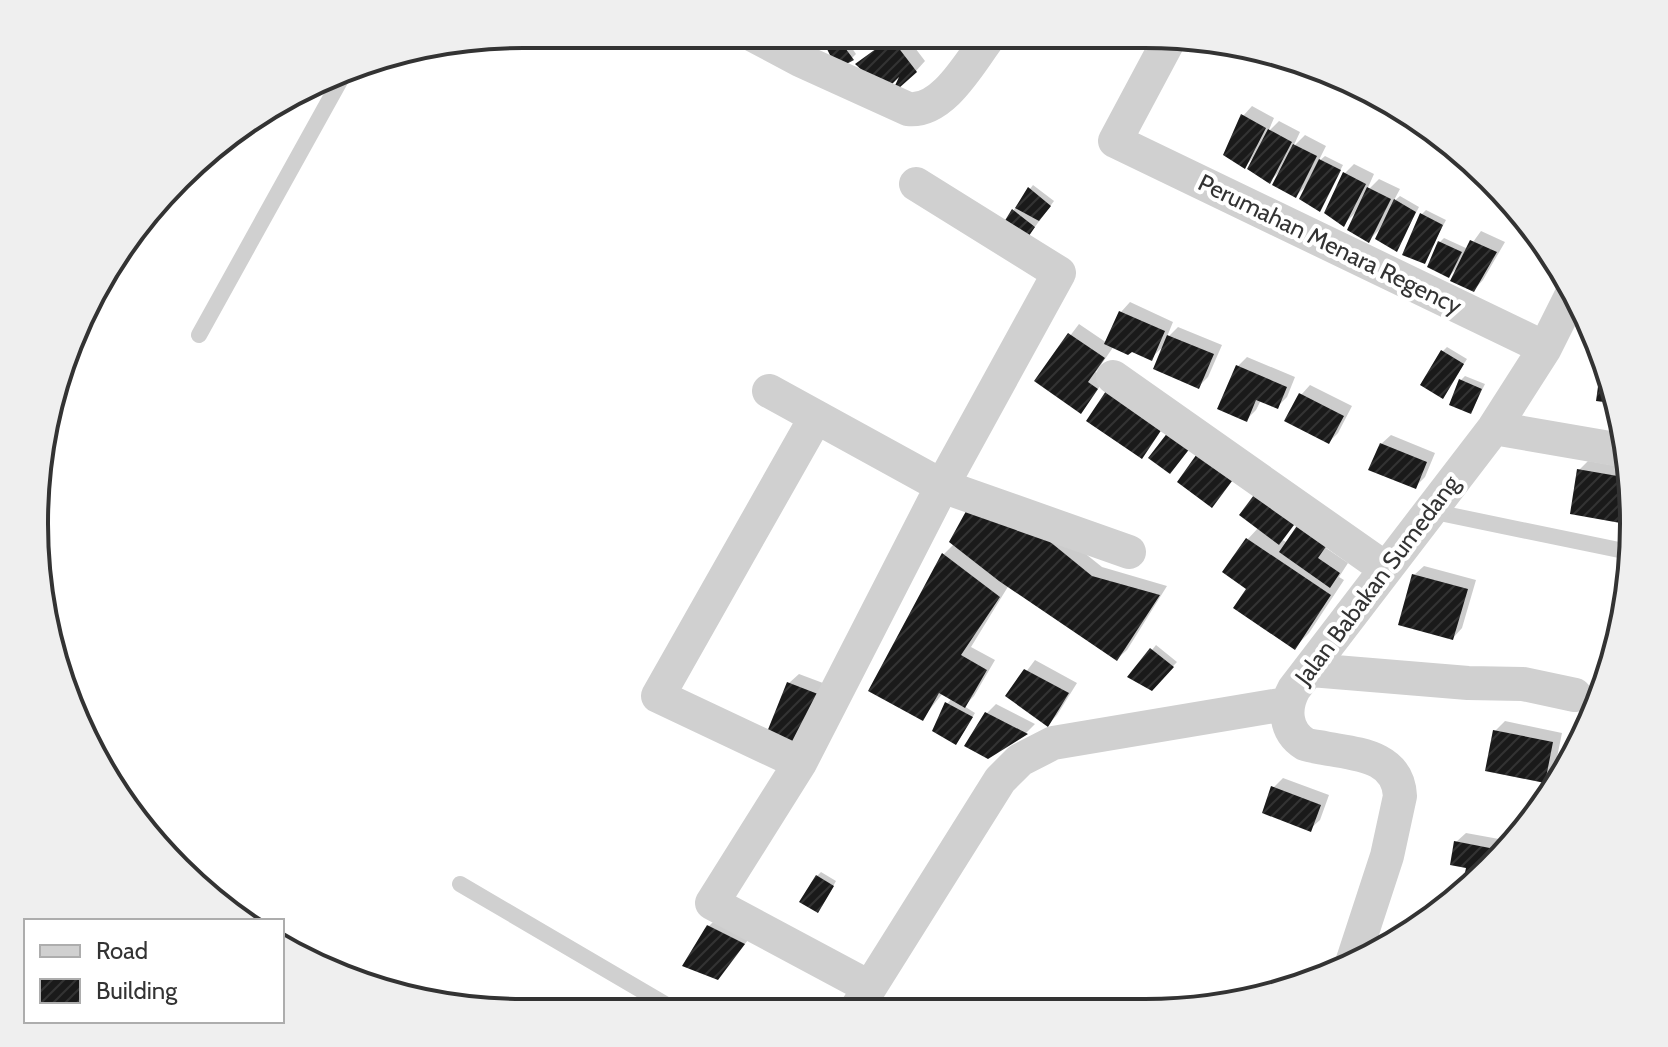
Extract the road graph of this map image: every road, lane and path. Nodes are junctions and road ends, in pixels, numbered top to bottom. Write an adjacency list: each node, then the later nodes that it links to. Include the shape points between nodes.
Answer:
1 (779, 48): 2 (street, via 919,110 945,94)
2 (981, 48)
3 (1164, 49): 8 (street, Perumahan Menara Regency, via 1115,141)
4 (337, 86): 7 (lane)
5 (916, 184): 14 (street, via 1059,273)
6 (1567, 306): 8 (street, Jalan Babakan Sumedang)
7 (199, 335)
8 (1545, 348): 12 (street, Jalan Babakan Sumedang)
9 (1113, 377): 18 (street)
10 (769, 391): 11 (street)
11 (816, 417): 14 (street); 22 (street, via 658,696)
12 (1494, 428): 13 (street); 15 (street, Jalan Babakan Sumedang)
13 (1614, 449)
14 (942, 486): 17 (street); 22 (street)
15 (1429, 511): 16 (lane); 18 (street, Jalan Babakan Sumedang)
16 (1619, 550)
17 (1129, 552)
18 (1386, 569): 19 (street, Jalan Babakan Sumedang)
19 (1311, 670): 20 (street, via 1523,684); 21 (street, Jalan Babakan Sumedang)
20 (1575, 695)
21 (1286, 704): 24 (street, Jalan Babakan Sumedang, via 1289,726 1305,744 1377,759 1393,772 1399,786 1387,856); 26 (street, via 1053,743 1020,760 1000,780)
22 (800, 763): 26 (street, via 712,903)
23 (460, 884): 25 (lane)
24 (1357, 949)
25 (656, 999)
26 (862, 999)

